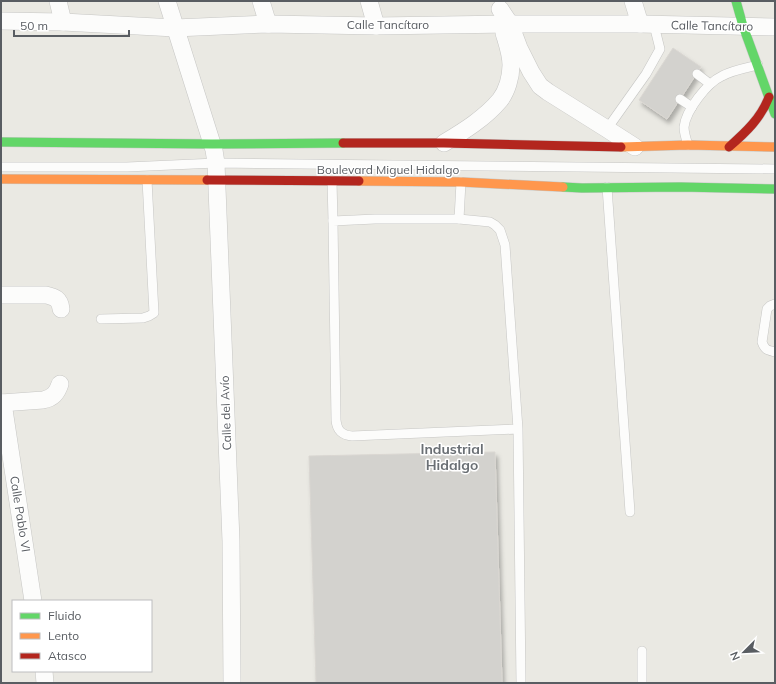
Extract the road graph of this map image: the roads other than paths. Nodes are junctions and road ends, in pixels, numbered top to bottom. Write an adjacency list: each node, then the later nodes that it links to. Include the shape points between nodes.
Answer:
1 (58, 1): 9 (street)
2 (167, 1): 15 (street, Calle del Avío)
3 (261, 1): 10 (street)
4 (369, 1): 12 (street)
5 (633, 1): 11 (street)
6 (736, 1): 13 (main road)
7 (502, 15): 11 (street, Calle Tancítaro); 12 (street, Calle Tancítaro); 23 (street, via 540,86); 25 (street, via 511,66 505,91 500,100 472,125)
8 (1, 21): 9 (street, Calle Tancítaro)
9 (63, 22): 15 (street, Calle Tancítaro)
10 (268, 24): 12 (street, Calle Tancítaro); 15 (street, Calle Tancítaro)
11 (647, 24): 13 (street, Calle Tancítaro); 23 (lane, via 664,51 649,77)
12 (376, 26)
13 (743, 26): 14 (street, Calle Tancítaro); 16 (main road)
14 (775, 27)
15 (175, 28): 31 (street, Calle del Avío)
16 (758, 65): 18 (lane, via 732,71); 19 (main road)
17 (697, 74): 18 (lane)
18 (710, 84): 21 (lane)
19 (769, 97): 22 (main road); 27 (main road, via 754,124)
20 (680, 99): 21 (lane)
21 (692, 107): 26 (lane, via 684,127)
22 (775, 114)
23 (607, 129): 28 (street)
24 (1, 142): 31 (main road)
25 (444, 143): 28 (main road); 31 (main road)
26 (688, 145): 27 (main road); 28 (main road)
27 (729, 146): 29 (main road)
28 (634, 147)
29 (775, 147)
30 (1, 149): 31 (lane)
31 (214, 152): 32 (lane, via 527,150); 33 (lane, via 127,167); 34 (lane); 37 (street, Calle del Avío)
32 (775, 155)
33 (1, 167)
34 (775, 169)
35 (1, 179): 36 (main road, Boulevard Miguel Hidalgo)
36 (147, 180): 37 (main road, Boulevard Miguel Hidalgo); 47 (lane, via 154,313 143,318)
37 (217, 181): 38 (main road, Boulevard Miguel Hidalgo); 57 (street, Calle del Avío, via 230,541)
38 (332, 182): 39 (main road, Boulevard Miguel Hidalgo); 43 (lane)
39 (461, 182): 40 (main road, Boulevard Miguel Hidalgo); 42 (lane)
40 (607, 187): 41 (main road, Boulevard Miguel Hidalgo); 52 (lane)
41 (775, 189)
42 (459, 219): 43 (lane); 51 (lane, via 490,222 500,230 505,245)
43 (334, 221): 51 (lane, via 336,420 341,432 352,436)
44 (1, 295): 46 (street, via 53,296 60,303)
45 (775, 304): 48 (lane, via 767,309 762,342 768,351)
46 (61, 309)
47 (101, 319)
48 (775, 352)
49 (60, 384): 50 (street, via 58,392 49,399)
50 (2, 403): 53 (street, Calle Pablo VI)
51 (518, 429): 58 (lane)
52 (630, 512)
53 (33, 600)
54 (642, 651): 59 (lane)
55 (44, 672): 56 (street)
56 (46, 683)
57 (232, 683)
58 (521, 683)
59 (642, 683)

